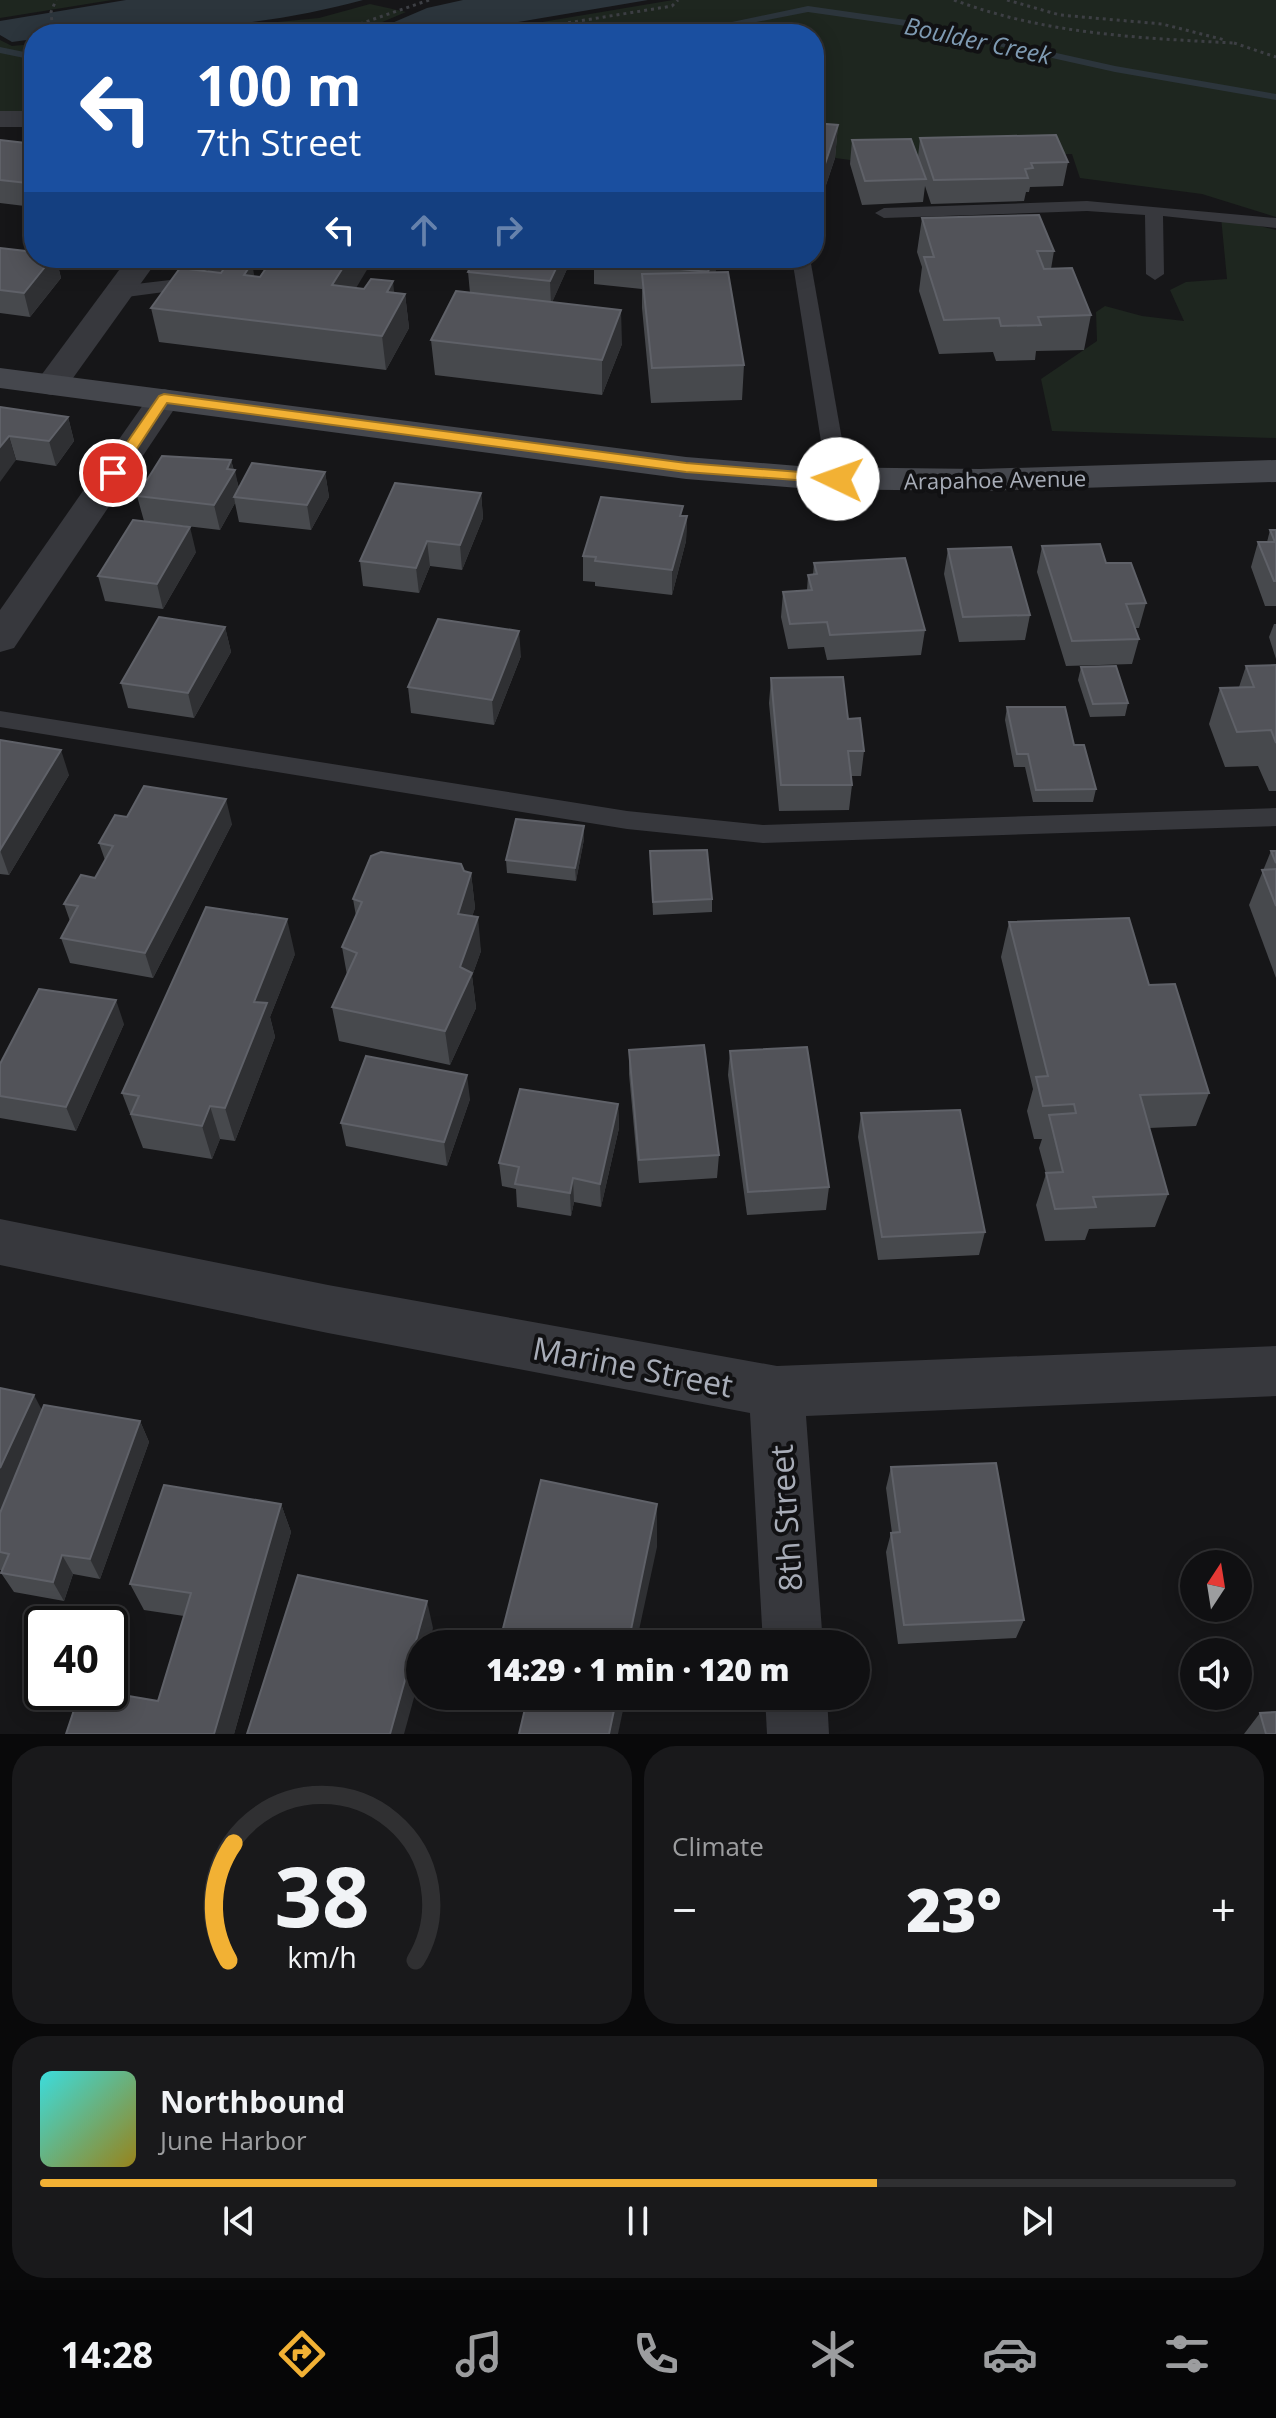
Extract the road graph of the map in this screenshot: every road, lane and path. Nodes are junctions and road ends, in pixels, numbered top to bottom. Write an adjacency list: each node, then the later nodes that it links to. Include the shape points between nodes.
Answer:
1 (56, 0): 6 (path)
2 (429, 0): 7 (path)
3 (678, 0): 8 (path, via 672,6)
4 (954, 0): 9 (path, via 983,12 1084,34)
5 (1007, 0): 9 (path, via 1083,19 1186,28)
6 (52, 24)
7 (360, 24)
8 (561, 24)
9 (1234, 43): 10 (path)
10 (1276, 57)
11 (0, 119): 12 (street)
12 (24, 119)
13 (1154, 210): 14 (lane, via 1087,206); 15 (lane); 19 (lane)
14 (884, 213)
15 (1276, 223)
16 (137, 268): 20 (street)
17 (219, 268): 20 (lane, via 210,281)
18 (803, 268): 25 (lane)
19 (1155, 274)
20 (119, 292): 22 (street)
21 (0, 378): 22 (street, Arapahoe Avenue)
22 (51, 385): 23 (street, Arapahoe Avenue)
23 (164, 399): 25 (street, Arapahoe Avenue, via 686,468); 26 (street)
24 (1276, 471): 25 (street, Arapahoe Avenue)
25 (838, 479)
26 (0, 639)
27 (0, 719): 28 (lane, via 627,820 763,834)
28 (1276, 817)
29 (0, 1242): 31 (street, Marine Street)
30 (1276, 1371): 31 (street, Marine Street)
31 (777, 1392): 32 (street, 8th Street)
32 (792, 1630)
33 (797, 1710): 34 (street)
34 (798, 1734)

